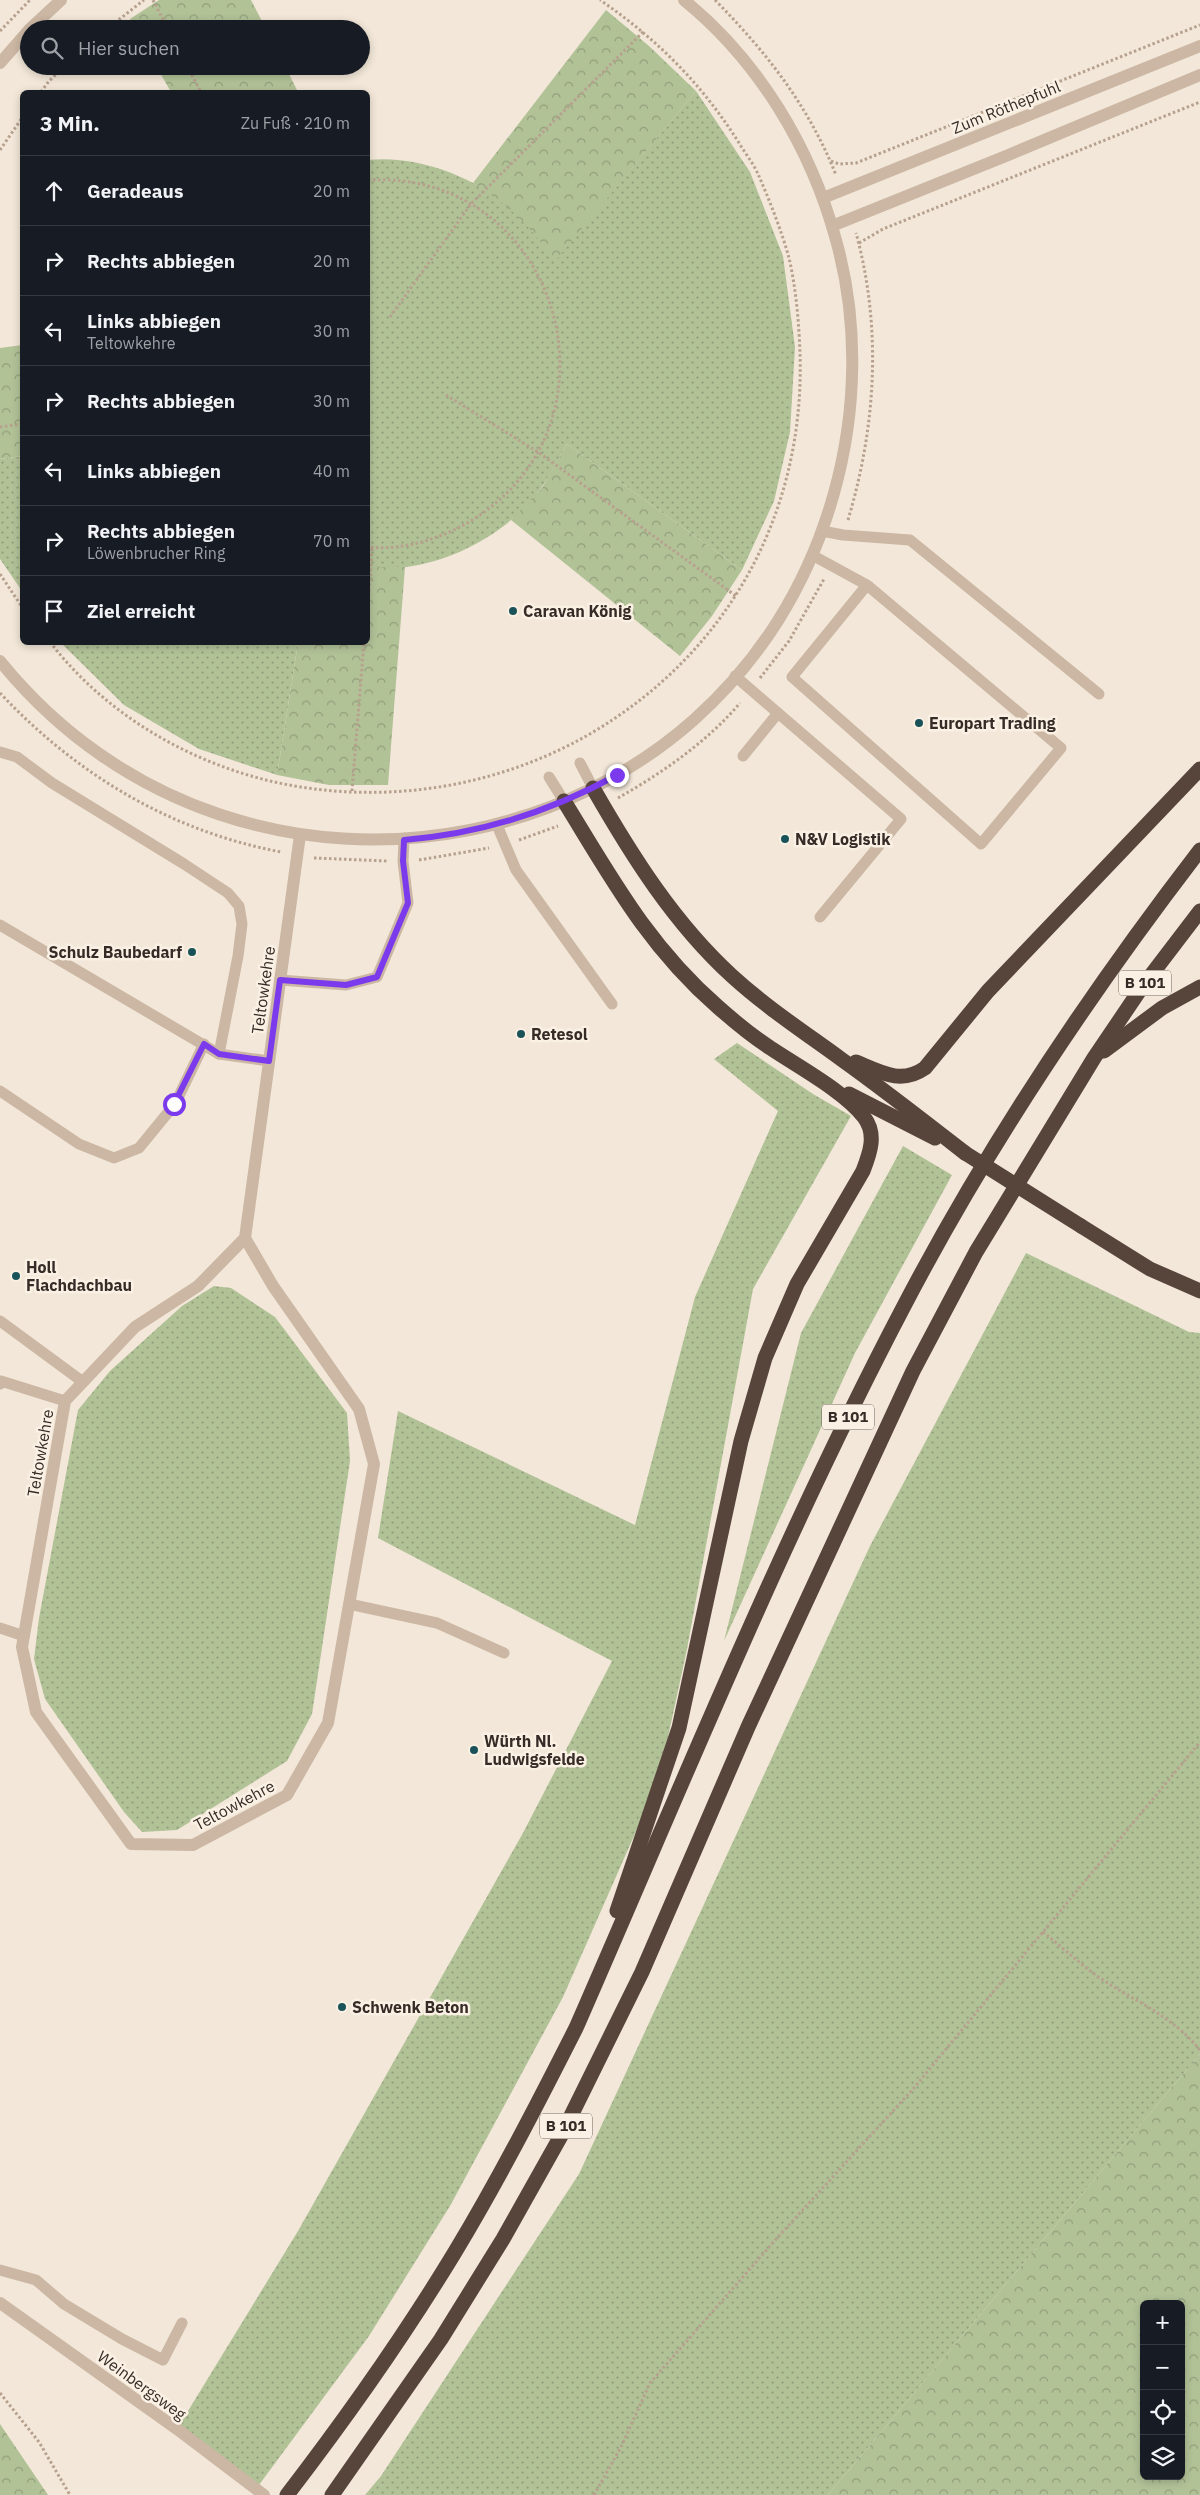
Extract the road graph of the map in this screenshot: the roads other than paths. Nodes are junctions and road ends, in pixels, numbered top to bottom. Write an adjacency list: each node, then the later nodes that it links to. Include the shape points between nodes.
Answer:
1 (61, 0): 3 (street)
2 (684, 0): 8 (street, via 724,37 780,110)
3 (40, 20)
4 (20, 41): 6 (street)
5 (1200, 46): 8 (street, Zum Röthepfuhl)
6 (0, 62)
7 (1200, 75): 9 (street)
8 (823, 198): 9 (street)
9 (832, 226): 10 (street, via 844,274 850,319 852,384 845,446)
10 (822, 531): 11 (street); 15 (lane, via 910,540)
11 (812, 555): 12 (lane); 14 (street, via 779,618)
12 (867, 585): 12 (lane, via 1061,748 981,844 792,677)
13 (0, 661): 25 (street, via 54,718 128,773 207,811)
14 (735, 676): 16 (lane); 22 (street, via 698,715 664,744)
15 (1099, 694)
16 (778, 713): 18 (lane); 29 (lane, via 901,819)
17 (0, 752): 36 (lane, via 17,757 52,783 184,864 228,893 239,906 242,924 238,956)
18 (743, 756)
19 (580, 763): 22 (lane)
20 (1200, 769): 35 (highway, via 988,991 925,1068 915,1075 893,1077)
21 (550, 777): 23 (lane)
22 (594, 788): 23 (street); 35 (highway, via 652,883 700,943 747,988)
23 (564, 801): 24 (street); 39 (highway, via 629,908 681,971 750,1033)
24 (497, 825): 26 (street); 33 (lane, via 516,870)
25 (300, 835): 26 (street); 31 (street, Teltowkehre)
26 (404, 840): 31 (lane, via 408,903 377,977 346,985)
27 (1200, 850): 52 (highway, B 101, via 1087,1004 1022,1102 905,1303 792,1533)
28 (1200, 911): 37 (highway, B 101, via 1142,987)
29 (820, 917)
30 (0, 925): 34 (lane)
31 (280, 980): 38 (street, Teltowkehre)
32 (1200, 987): 37 (highway, via 1162,1008)
33 (612, 1004)
34 (204, 1044): 36 (lane); 40 (lane, via 174,1104 139,1148 114,1158 79,1144)
35 (830, 1051): 41 (highway)
36 (219, 1054): 38 (lane)
37 (1094, 1058): 58 (highway, B 101, via 976,1252 913,1371 748,1727 642,1972 562,2134 504,2239 441,2339)
38 (269, 1061): 42 (street, Teltowkehre)
39 (814, 1076): 41 (highway); 52 (highway, via 865,1118 871,1134 870,1154 853,1190 797,1284 765,1358 741,1441 679,1728)
40 (0, 1091)
41 (927, 1129): 43 (highway, bridge, via 1150,1269)
42 (245, 1238): 46 (street, Teltowkehre, via 198,1286 135,1327); 48 (street, Teltowkehre, via 273,1286 359,1409 374,1464)
43 (1200, 1291)
44 (0, 1321): 46 (lane)
45 (0, 1382): 47 (lane)
46 (83, 1382): 47 (street, Teltowkehre)
47 (66, 1401): 50 (street, Teltowkehre)
48 (349, 1604): 50 (street, Teltowkehre, via 328,1723 287,1795 193,1845 130,1844 36,1712 22,1647); 51 (lane, via 437,1623)
49 (0, 1628): 50 (lane)
50 (24, 1636)
51 (504, 1653)
52 (576, 2028): 57 (highway, B 101, via 456,2251 356,2402)
53 (0, 2270): 55 (lane, via 36,2280 64,2304 122,2340 163,2360)
54 (0, 2303): 56 (street, Weinbergsweg)
55 (182, 2323)
56 (264, 2495)
57 (287, 2495)
58 (332, 2495)

